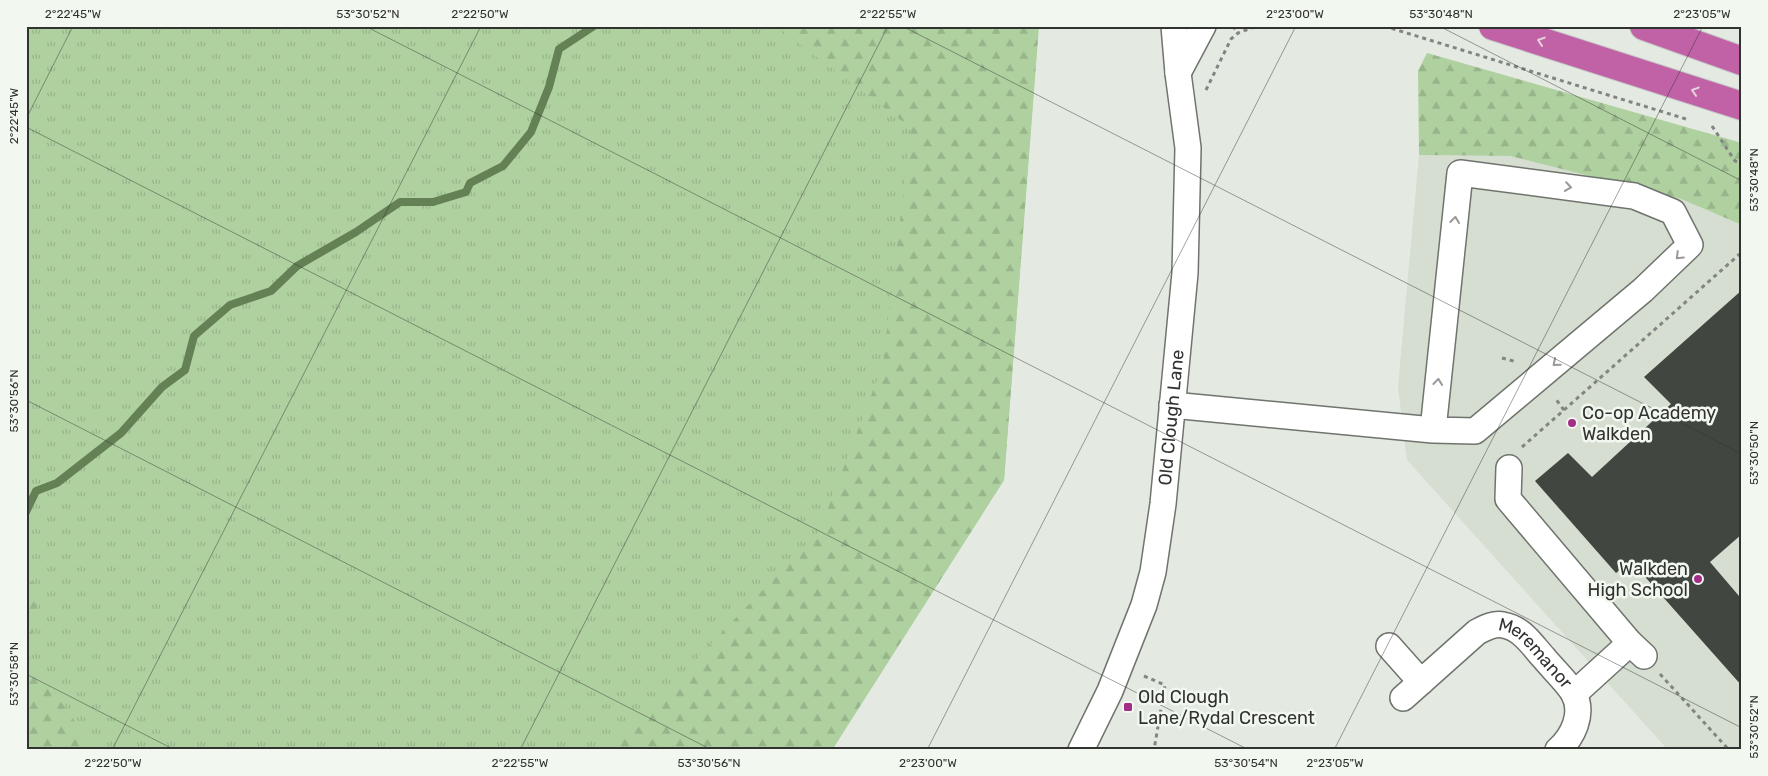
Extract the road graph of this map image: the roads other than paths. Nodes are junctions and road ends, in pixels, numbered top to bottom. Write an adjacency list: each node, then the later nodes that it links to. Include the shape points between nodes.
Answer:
1 (1158, 26): 7 (street, Old Clough Lane)
2 (1174, 26): 7 (street, Old Clough Lane)
3 (1203, 26): 7 (street)
4 (1493, 26): 8 (highway, one-way to 4)
5 (1644, 26): 6 (highway)
6 (1742, 61)
7 (1178, 73): 9 (street, Old Clough Lane, via 1188,148 1185,273)
8 (1742, 106)
9 (1172, 406): 10 (street); 14 (street, Old Clough Lane, via 1153,572 1144,606 1121,665)
10 (1433, 430): 10 (street, one-way to 10, via 1460,174 1634,196 1673,212 1690,245 1643,290 1475,431)
11 (1510, 468): 13 (street, via 1508,499 1637,650)
12 (1389, 646): 13 (street, Meremanor, via 1412,690 1477,632 1501,624 1525,636)
13 (1574, 694): 15 (street, via 1577,706 1573,733)
14 (1081, 750)
15 (1558, 750)

